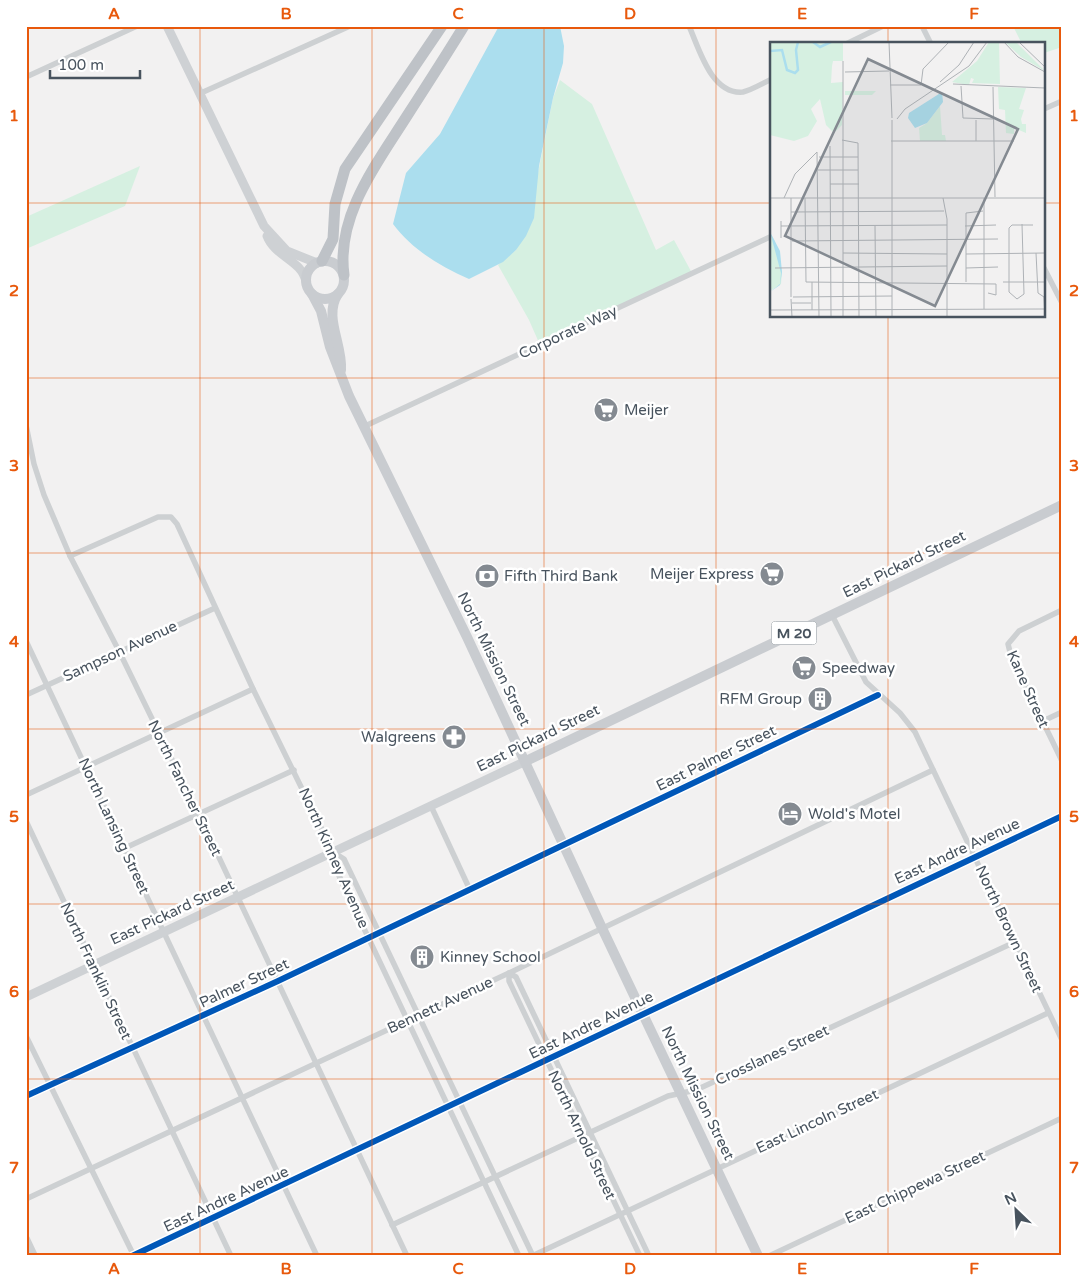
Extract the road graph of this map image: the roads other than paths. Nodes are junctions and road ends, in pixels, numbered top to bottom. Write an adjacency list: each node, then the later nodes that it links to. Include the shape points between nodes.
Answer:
1 (137, 26): 11 (street)
2 (167, 26): 13 (main road, North Mission Street)
3 (350, 26): 13 (street)
4 (442, 26): 18 (highway, via 345,168 335,204 333,239)
5 (464, 26): 20 (highway, via 358,196 344,237)
6 (688, 26): 12 (street, via 720,85 744,92)
7 (883, 26): 9 (street)
8 (922, 26): 10 (street)
9 (850, 42)
10 (930, 42)
11 (26, 77)
12 (770, 80)
13 (200, 94): 16 (main road, North Mission Street)
14 (1062, 101): 15 (street)
15 (1046, 108)
16 (264, 226): 18 (main road, North Mission Street, via 286,251); 21 (main road, North Mission Street, via 271,244 302,270)
17 (770, 237): 27 (street, Corporate Way)
18 (319, 262): 20 (main road, North Mission Street, via 335,264); 21 (main road, via 308,272)
19 (1046, 272): 24 (street)
20 (344, 275): 23 (main road, North Mission Street, via 344,285)
21 (306, 282): 22 (main road, North Mission Street)
22 (312, 294): 23 (main road, via 325,299); 25 (main road, North Mission Street, via 321,311)
23 (338, 294): 25 (main road, North Mission Street, via 331,310 341,354)
24 (1062, 303)
25 (341, 374): 27 (main road, North Mission Street)
26 (26, 425): 29 (street, North Fancher Street, via 44,495)
27 (363, 427): 42 (main road, North Mission Street)
28 (1062, 505): 32 (main road, East Pickard Street / M 20)
29 (70, 556): 30 (street, North Kinney Avenue, via 158,518 171,517); 34 (street, North Fancher Street)
30 (215, 608): 34 (street, Sampson Avenue); 36 (street, North Kinney Avenue)
31 (1062, 610): 40 (street, Kane Street, via 1019,631 1008,644)
32 (832, 615): 38 (street, North Brown Street, via 858,669); 42 (main road, East Pickard Street / M 20)
33 (26, 641): 35 (street, North Lansing Street)
34 (119, 650): 35 (street, Sampson Avenue); 41 (street, North Fancher Street)
35 (47, 685): 37 (street, Sampson Avenue); 44 (street, North Lansing Street)
36 (253, 690): 41 (street); 45 (street, North Kinney Avenue)
37 (26, 695)
38 (878, 695): 46 (street, North Brown Street, via 908,721); 52 (street, East Palmer Street)
39 (1062, 712): 40 (street)
40 (1043, 721): 43 (street, Kane Street)
41 (158, 734): 44 (street); 49 (street, North Fancher Street)
42 (526, 761): 48 (main road, East Pickard Street); 52 (main road, North Mission Street)
43 (1062, 761)
44 (86, 768): 47 (street); 53 (street, North Lansing Street)
45 (294, 770): 49 (street); 54 (street, North Kinney Avenue)
46 (933, 770): 55 (street, North Brown Street); 58 (street, Bennett Avenue)
47 (26, 795)
48 (431, 806): 54 (main road, East Pickard Street); 56 (street)
49 (199, 815): 53 (street); 57 (street, North Fancher Street)
50 (1062, 816): 55 (street, East Andre Avenue)
51 (26, 821): 63 (street, North Franklin Street)
52 (564, 844): 56 (street, East Palmer Street); 58 (main road, North Mission Street)
53 (125, 848): 59 (street, North Lansing Street)
54 (333, 852): 57 (main road, East Pickard Street); 60 (street, via 344,859); 61 (street, North Kinney Avenue, via 334,863)
55 (975, 856): 62 (street, North Brown Street); 67 (street, East Andre Avenue)
56 (470, 890): 60 (street, Palmer Street)
57 (238, 898): 59 (main road, East Pickard Street); 65 (street, North Fancher Street)
58 (602, 928): 64 (street, Bennett Avenue); 67 (main road, North Mission Street)
59 (164, 932): 63 (main road, East Pickard Street); 70 (street, North Lansing Street)
60 (380, 932): 61 (street, Palmer Street); 69 (street)
61 (369, 936): 65 (street, Palmer Street); 71 (street, North Kinney Avenue)
62 (1015, 942): 68 (street, North Brown Street); 79 (street, Crosslanes Street, via 696,1090)
63 (93, 966): 66 (main road, East Pickard Street); 74 (street, North Franklin Street)
64 (510, 973): 69 (street, Bennett Avenue); 75 (street, North Arnold Street, via 516,977); 76 (street, North Arnold Street, via 509,981)
65 (278, 981): 70 (street, Palmer Street); 77 (street, North Fancher Street)
66 (26, 996)
67 (643, 1013): 75 (street, East Andre Avenue); 79 (main road, North Mission Street)
68 (1048, 1013): 73 (street, North Brown Street); 90 (street, East Lincoln Street)
69 (419, 1014): 71 (street, Bennett Avenue); 82 (street)
70 (202, 1016): 74 (street, Palmer Street); 81 (street, North Lansing Street)
71 (408, 1020): 77 (street, Bennett Avenue); 83 (street, North Kinney Avenue)
72 (26, 1036): 78 (street)
73 (1062, 1040)
74 (132, 1047): 78 (street, Palmer Street); 85 (street, North Franklin Street)
75 (555, 1056): 76 (street, East Andre Avenue); 86 (street, North Arnold Street)
76 (547, 1060): 82 (street, East Andre Avenue); 87 (street, North Arnold Street)
77 (316, 1062): 81 (street, Bennett Avenue); 88 (street, North Fancher Street)
78 (50, 1084): 80 (street, Palmer Street); 89 (street)
79 (682, 1093): 86 (street, Crosslanes Street, via 668,1096); 90 (main road, North Mission Street)
80 (26, 1096)
81 (241, 1098): 85 (street, Bennett Avenue); 93 (street, North Lansing Street)
82 (459, 1101): 83 (street, East Andre Avenue); 91 (street)
83 (449, 1106): 88 (street, East Andre Avenue); 92 (street, North Kinney Avenue)
84 (1062, 1118): 110 (street, East Chippewa Street)
85 (172, 1131): 89 (street, Bennett Avenue); 97 (street, North Franklin Street)
86 (590, 1132): 87 (street, Crosslanes Street); 95 (street, North Arnold Street)
87 (583, 1135): 91 (street, Crosslanes Street); 96 (street, North Arnold Street)
88 (358, 1151): 93 (street, East Andre Avenue); 98 (street, North Fancher Street)
89 (92, 1168): 94 (street, Bennett Avenue); 101 (street)
90 (717, 1168): 95 (street, East Lincoln Street); 109 (main road, North Mission Street)
91 (495, 1177): 92 (street, Crosslanes Street); 106 (street)
92 (484, 1182): 98 (street, Crosslanes Street); 105 (street, North Kinney Avenue)
93 (284, 1185): 97 (street, East Andre Avenue); 103 (street, North Lansing Street)
94 (26, 1198)
95 (627, 1210): 96 (street, East Lincoln Street); 108 (street, North Arnold Street)
96 (620, 1213): 106 (street, East Lincoln Street); 107 (street, North Arnold Street)
97 (213, 1219): 101 (street, East Andre Avenue); 102 (street, North Franklin Street)
98 (392, 1225): 104 (street, North Fancher Street)
99 (26, 1239): 100 (street)
100 (34, 1256)
101 (133, 1256)
102 (231, 1256)
103 (317, 1256)
104 (407, 1256)
105 (519, 1256)
106 (532, 1256)
107 (640, 1256)
108 (649, 1256)
109 (758, 1256)
110 (769, 1256)

